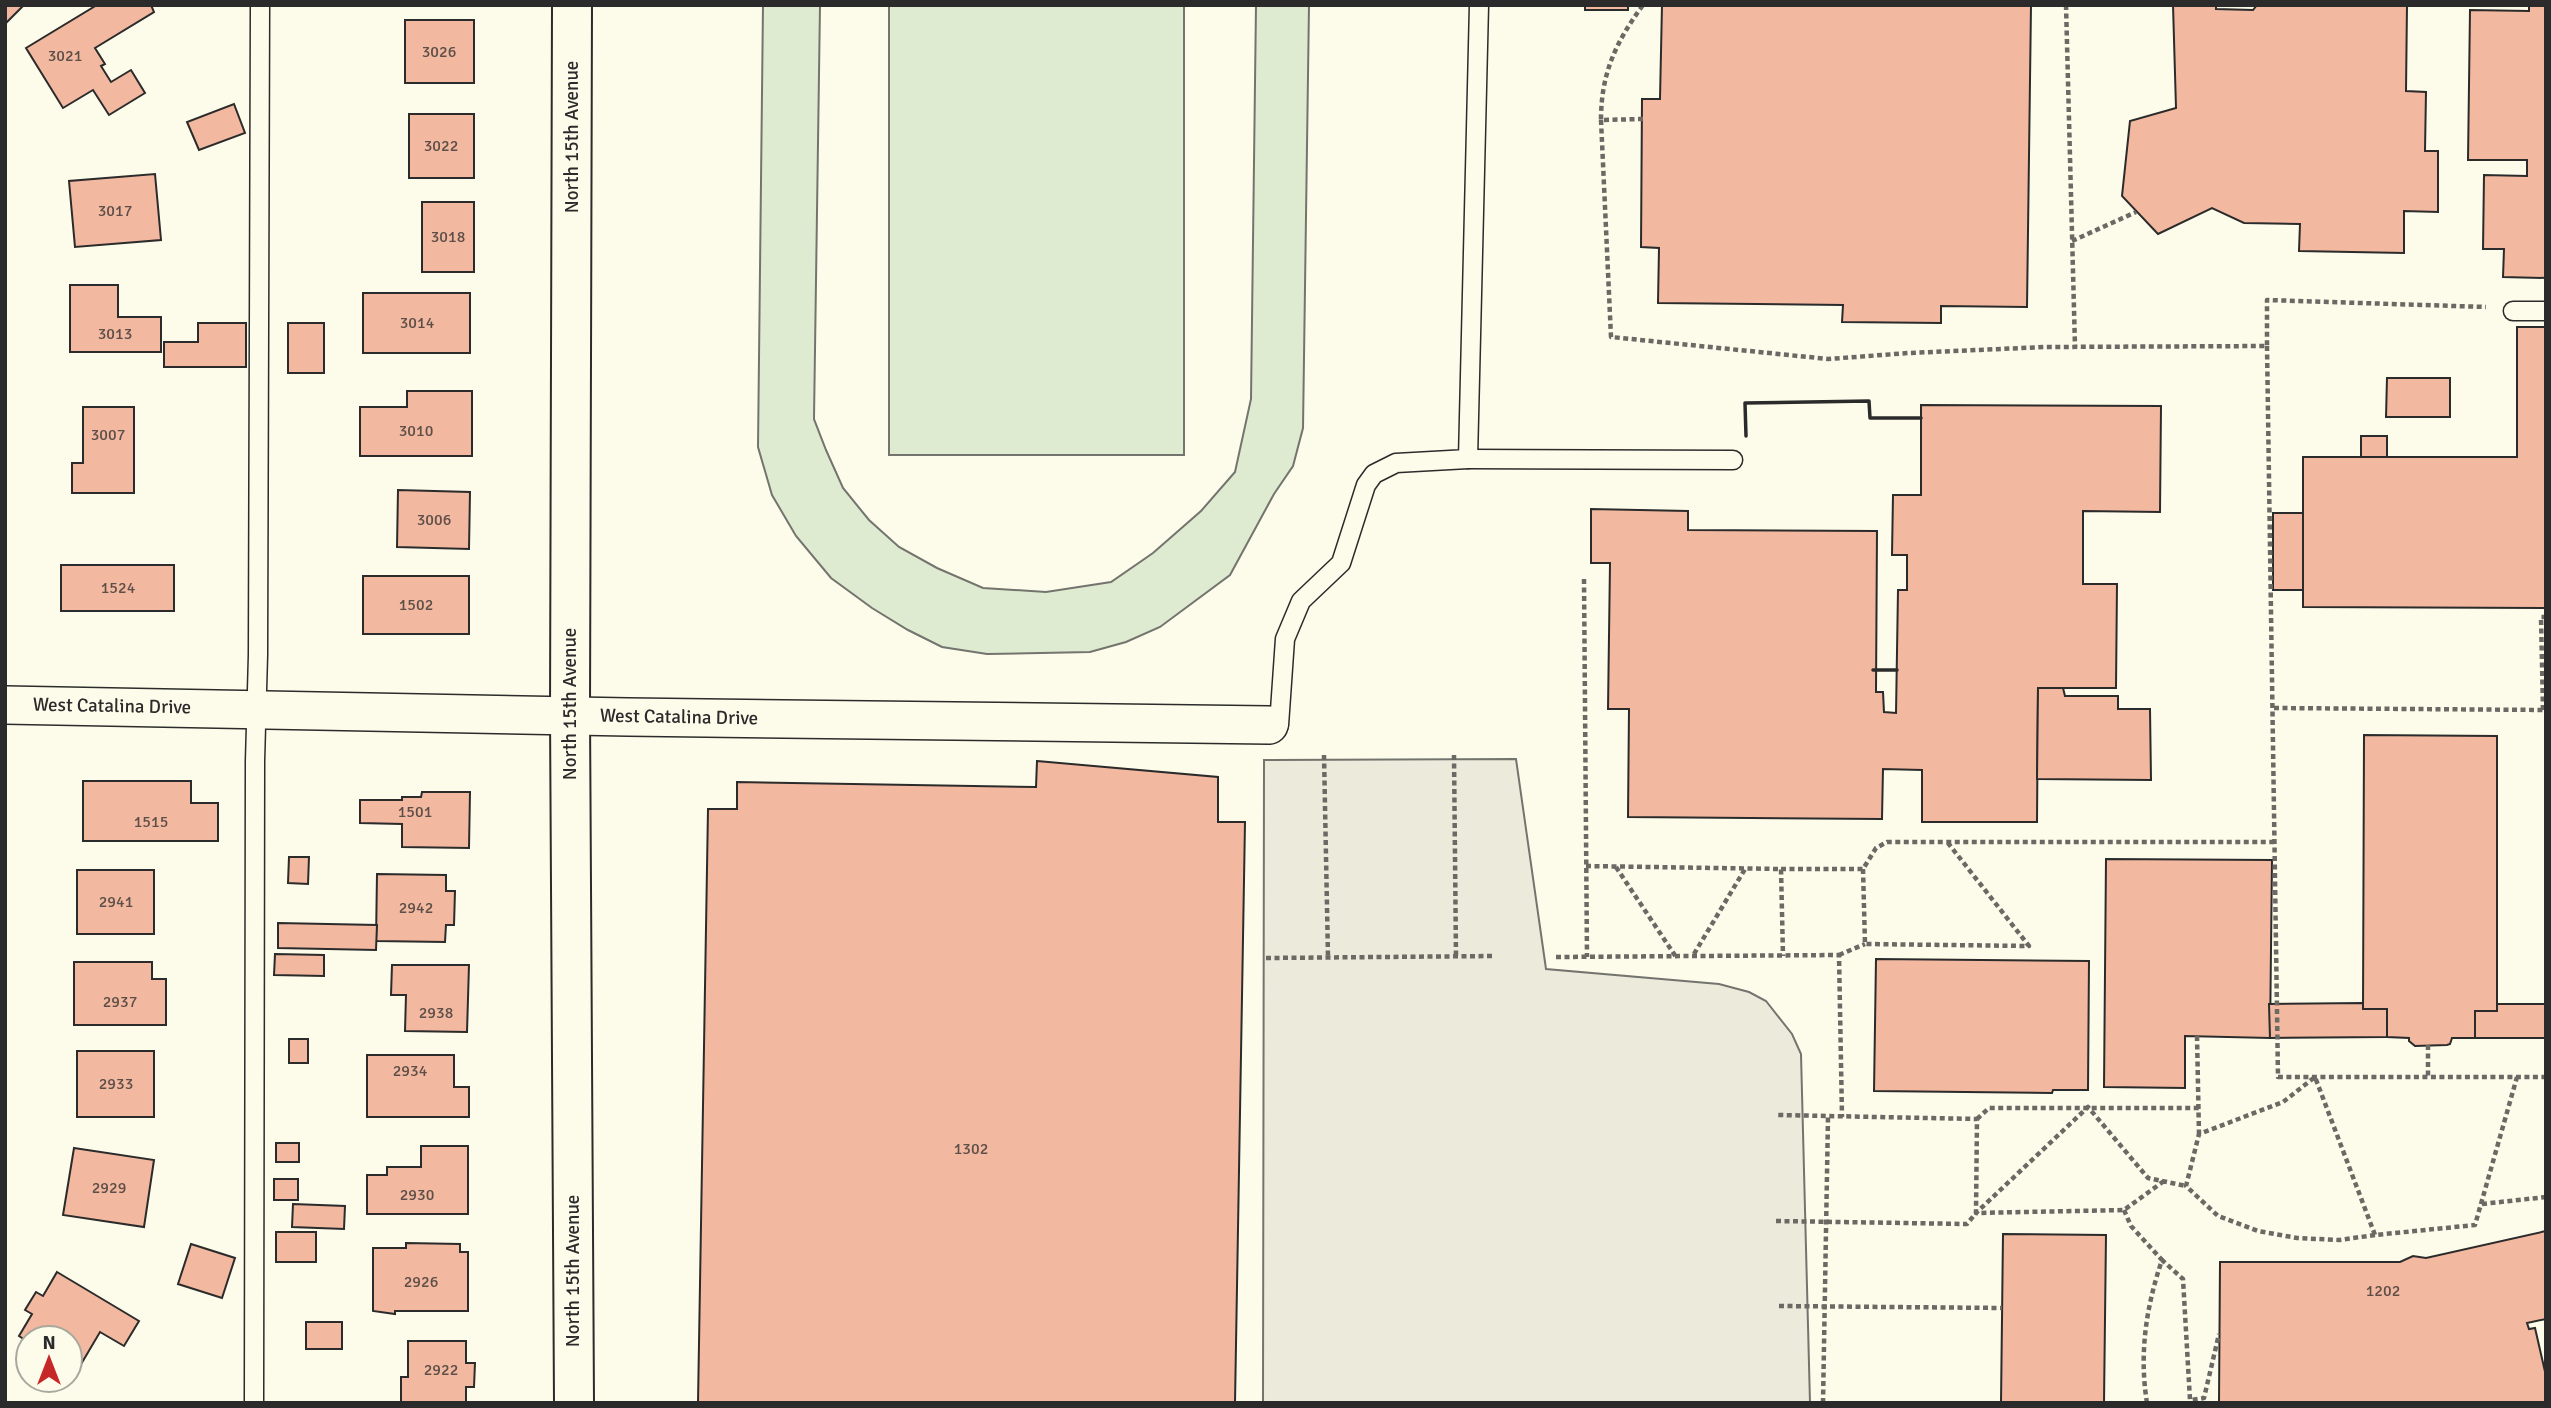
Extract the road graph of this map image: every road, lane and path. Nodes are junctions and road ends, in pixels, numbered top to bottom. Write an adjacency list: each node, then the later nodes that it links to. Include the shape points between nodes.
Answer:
1 (260, 5): 20 (lane)
2 (572, 5): 22 (street, North 15th Avenue)
3 (1479, 5): 14 (lane)
4 (1643, 5): 7 (path, via 1611,56)
5 (2066, 5): 9 (path)
6 (1643, 119): 7 (path)
7 (1601, 120): 13 (path, via 1611,337 1828,359)
8 (2136, 212): 9 (path)
9 (2073, 241): 13 (path)
10 (2504, 309): 11 (lane); 12 (path, via 2267,300)
11 (2546, 311)
12 (2267, 346): 13 (path); 19 (path)
13 (2075, 347)
14 (1468, 459): 15 (lane); 23 (lane, via 1396,463 1374,474 1366,485 1341,563 1301,601 1285,639)
15 (1733, 460)
16 (1584, 579): 28 (path)
17 (2546, 617): 21 (path, via 2540,617)
18 (5, 705): 20 (street, West Catalina Drive)
19 (2274, 708): 21 (path); 27 (path)
20 (256, 709): 22 (street, West Catalina Drive); 71 (lane)
21 (2544, 710)
22 (570, 714): 23 (street, West Catalina Drive); 72 (street, North 15th Avenue)
23 (1274, 725)
24 (1324, 755): 38 (path)
25 (1454, 755): 39 (path)
26 (1947, 842): 27 (path); 32 (path, via 1887,842 1876,848); 33 (path, via 2029,946)
27 (2276, 842): 46 (path, via 2278,1077)
28 (1586, 866): 29 (path); 41 (path)
29 (1615, 866): 30 (path); 42 (path)
30 (1745, 869): 31 (path); 34 (path)
31 (1781, 869): 32 (path); 37 (path)
32 (1863, 869): 33 (path)
33 (1865, 944): 35 (path)
34 (1693, 955): 37 (path); 42 (path)
35 (1839, 955): 37 (path); 54 (path)
36 (1495, 956): 39 (path)
37 (1783, 956)
38 (1328, 957): 39 (path); 43 (path)
39 (1456, 957)
40 (1556, 957): 41 (path)
41 (1587, 957): 42 (path)
42 (1676, 957)
43 (1266, 958)
44 (2197, 1036): 51 (path)
45 (2428, 1045): 47 (path)
46 (2315, 1077): 47 (path); 56 (path, via 2283,1102); 65 (path)
47 (2428, 1077): 48 (path)
48 (2517, 1077): 49 (path); 60 (path)
49 (2546, 1077)
50 (2088, 1107): 51 (path); 55 (path, via 1989,1108); 57 (path, via 2148,1178); 62 (path)
51 (2199, 1108): 56 (path)
52 (1778, 1115): 53 (path)
53 (1828, 1117): 54 (path); 64 (path)
54 (1842, 1117): 55 (path)
55 (1977, 1119): 62 (path)
56 (2199, 1134): 58 (path)
57 (2164, 1181): 58 (path); 61 (path)
58 (2186, 1186): 65 (path, via 2218,1216 2258,1231 2339,1240)
59 (2546, 1197): 60 (path)
60 (2482, 1204): 65 (path, via 2475,1225)
61 (2124, 1210): 62 (path); 66 (path, via 2131,1226)
62 (1976, 1213): 64 (path, via 1967,1224)
63 (1776, 1221): 64 (path)
64 (1825, 1223): 68 (path)
65 (2375, 1235)
66 (2162, 1260): 70 (path, via 2183,1279 2190,1399 2204,1398); 74 (path, via 2144,1339)
67 (1779, 1306): 68 (path)
68 (1825, 1307): 69 (path); 73 (path)
69 (2002, 1308)
70 (2219, 1334)
71 (254, 1403)
72 (575, 1403)
73 (1824, 1403)
74 (2147, 1403)

